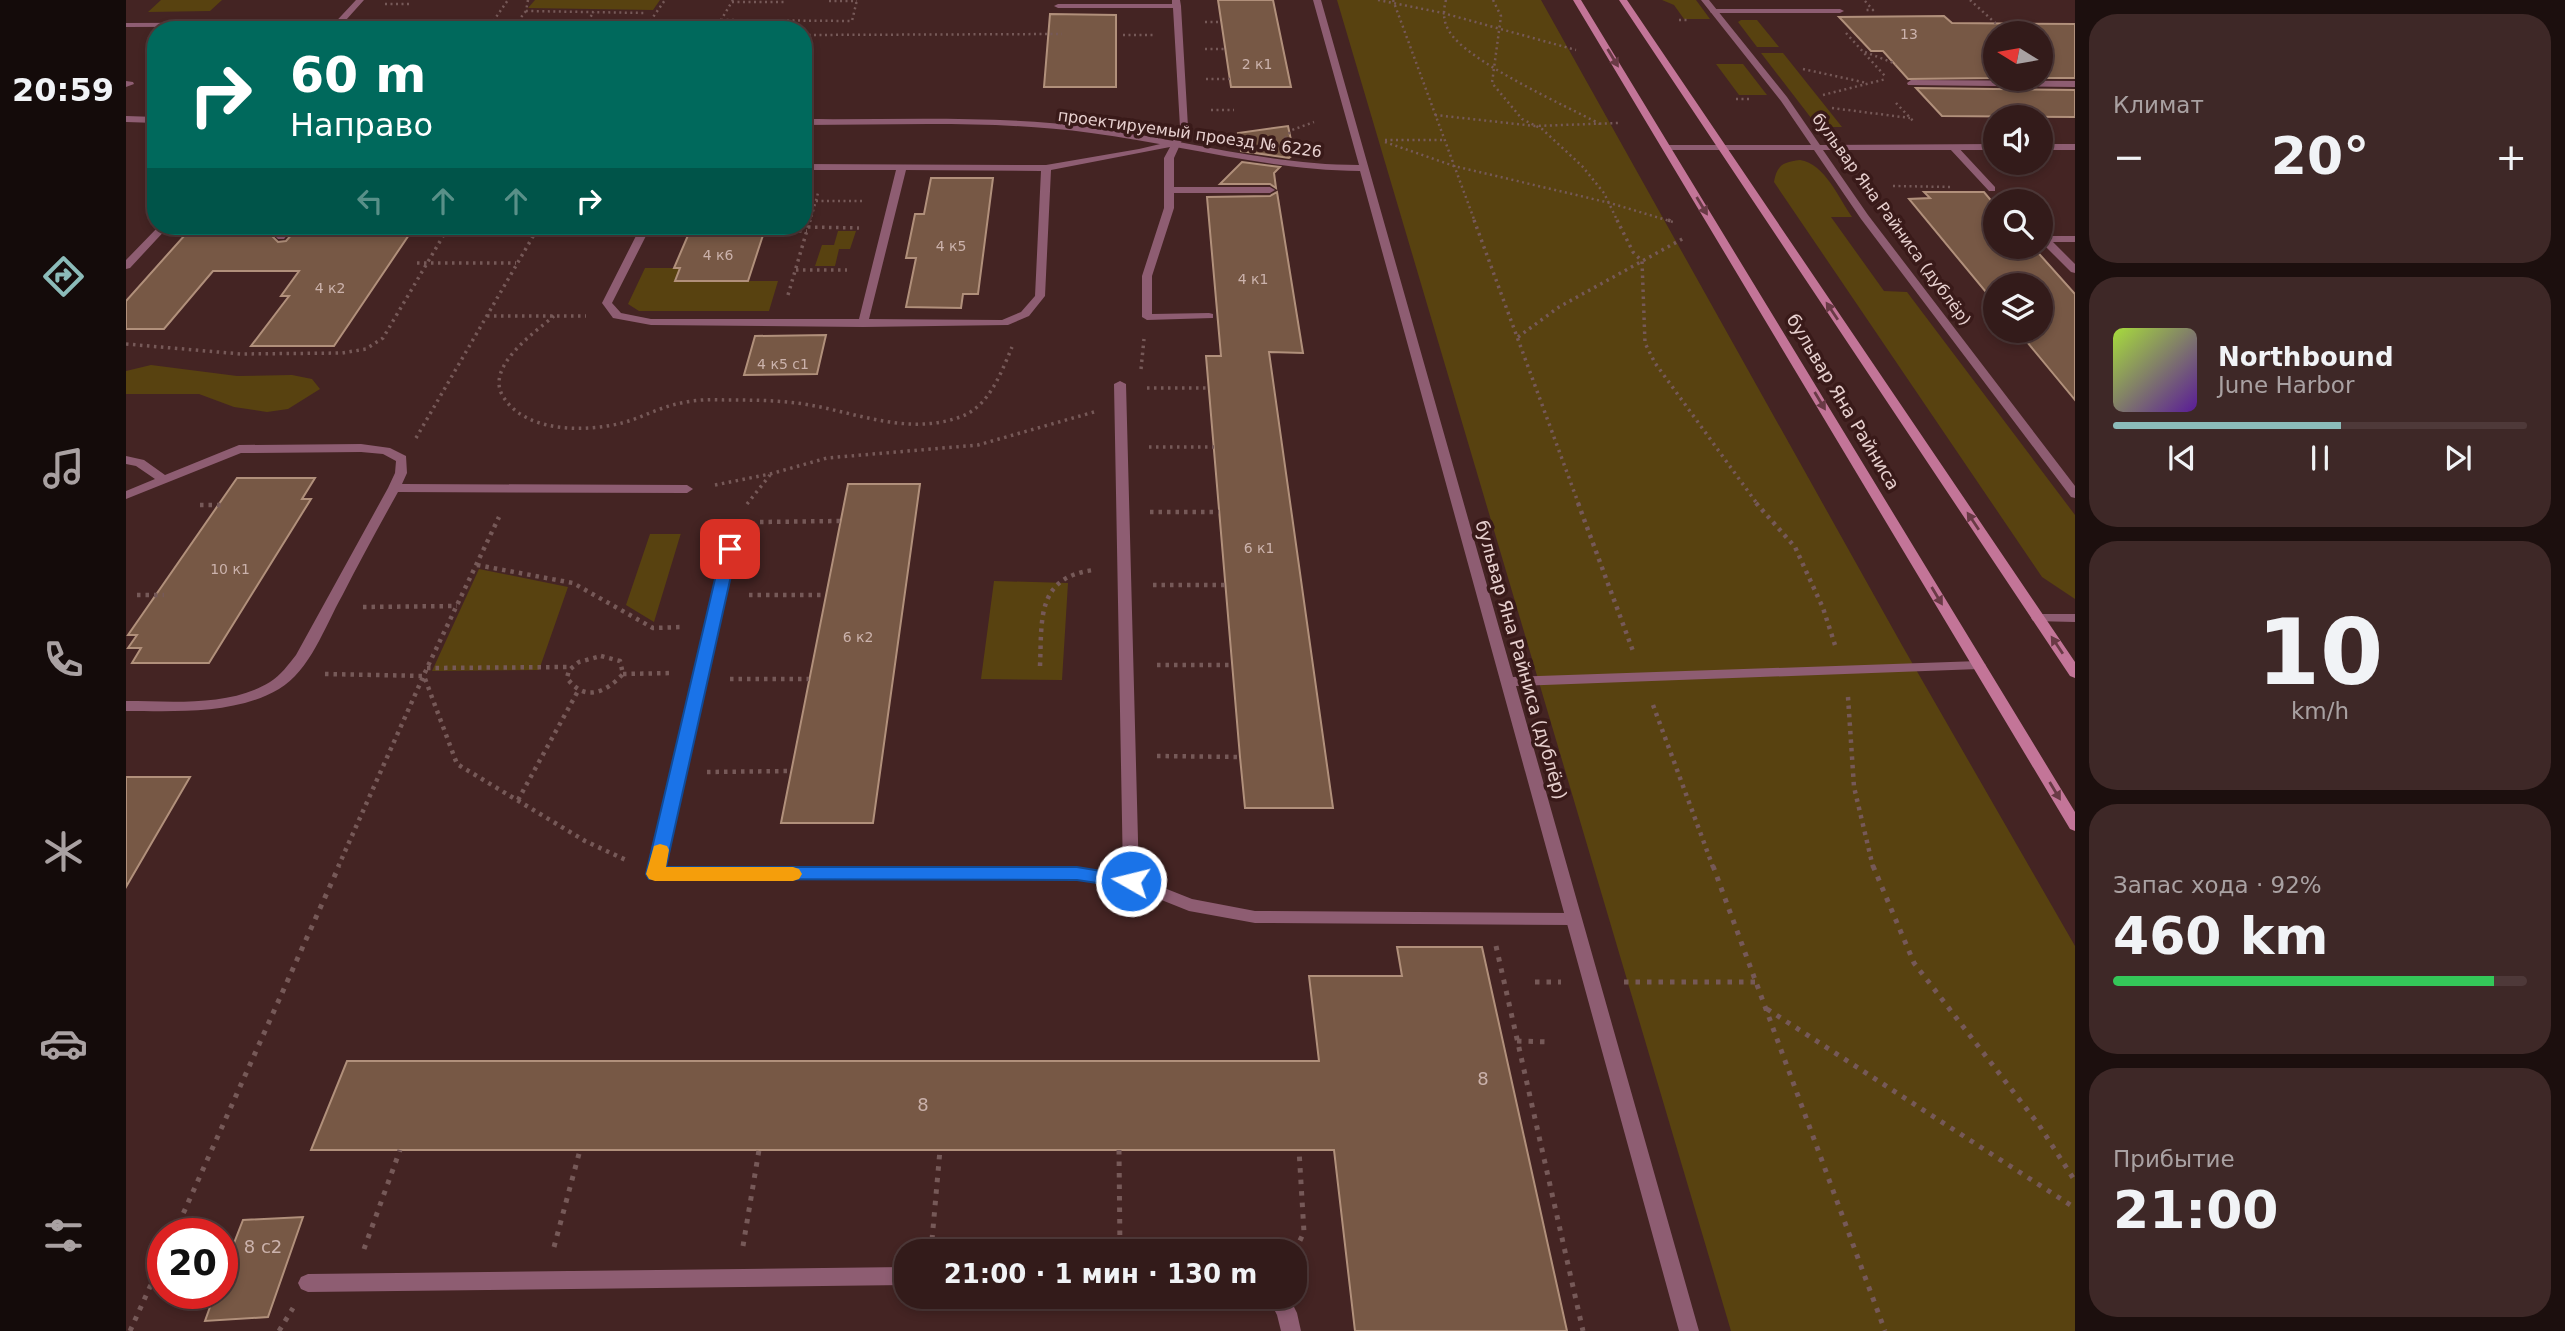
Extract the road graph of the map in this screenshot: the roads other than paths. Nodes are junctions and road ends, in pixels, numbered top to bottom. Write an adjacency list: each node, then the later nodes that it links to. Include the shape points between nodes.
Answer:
1 (360, 0): 10 (street)
2 (1317, 0): 29 (street, бульвар Яна Райниса (дублёр))
3 (1577, 0): 21 (main road, бульвар Яна Райниса, one-way to 21)
4 (1623, 0): 22 (main road, бульвар Яна Райниса)
5 (1705, 0): 9 (street, бульвар Яна Райниса (дублёр))
6 (1830, 0): 9 (street, via 1840,11)
7 (1176, 3): 8 (street); 18 (street, via 1184,127)
8 (1058, 6)
9 (1714, 11): 19 (street, бульвар Яна Райниса (дублёр))
10 (341, 21)
11 (126, 25): 12 (street)
12 (147, 25)
13 (1911, 83): 14 (street)
14 (2075, 84)
15 (126, 120): 16 (street)
16 (147, 120)
17 (812, 122): 18 (street, проектируемый проезд № 6226, via 1012,123)
18 (1175, 143): 28 (street); 29 (street, проектируемый проезд № 6226, via 1273,163); 31 (street, via 1169,158)
19 (1819, 147): 22 (street); 23 (street); 47 (street, бульвар Яна Райниса (дублёр), via 1864,217)
20 (1983, 147): 23 (street)
21 (1667, 148): 22 (street); 52 (main road, бульвар Яна Райниса, one-way to 52)
22 (1722, 148): 50 (main road, бульвар Яна Райниса, one-way to 22)
23 (1953, 148): 30 (street)
24 (2053, 148): 25 (street)
25 (2075, 148)
26 (902, 166): 27 (street); 28 (street); 41 (street)
27 (812, 167)
28 (1046, 168): 41 (street, via 1040,296 1026,314 1004,323)
29 (1364, 168): 54 (street, бульвар Яна Райниса (дублёр))
30 (1990, 188)
31 (1170, 190): 32 (street); 40 (street, via 1170,208 1147,275 1147,317)
32 (1270, 190)
33 (155, 235): 38 (street)
34 (641, 235): 41 (street, via 607,303 617,316 651,322)
35 (2053, 238): 36 (street)
36 (2075, 239)
37 (2053, 247): 39 (street)
38 (126, 266)
39 (2075, 270)
40 (1209, 316)
41 (863, 324)
42 (1120, 386): 57 (street)
43 (126, 460): 44 (street, via 140,463)
44 (163, 479): 45 (street, via 251,448 361,448 386,451 402,459); 48 (street)
45 (394, 488): 46 (street); 55 (street, via 289,673 273,686 246,696 196,707)
46 (687, 489)
47 (2075, 494)
48 (126, 495)
49 (736, 524): 57 (street, via 655,874 1077,874)
50 (2038, 618): 51 (street); 53 (main road, бульвар Яна Райниса, one-way to 50)
51 (2075, 618)
52 (1979, 665): 54 (street); 56 (main road, бульвар Яна Райниса, one-way to 56)
53 (2075, 673)
54 (1507, 682): 58 (street, бульвар Яна Райниса (дублёр))
55 (126, 706)
56 (2075, 825)
57 (1131, 881): 58 (street, via 1189,905 1255,918)
58 (1573, 919): 63 (street, бульвар Яна Райниса (дублёр))
59 (894, 1276): 60 (street)
60 (308, 1283)
61 (1285, 1309): 62 (street)
62 (1291, 1331)
63 (1689, 1331)

